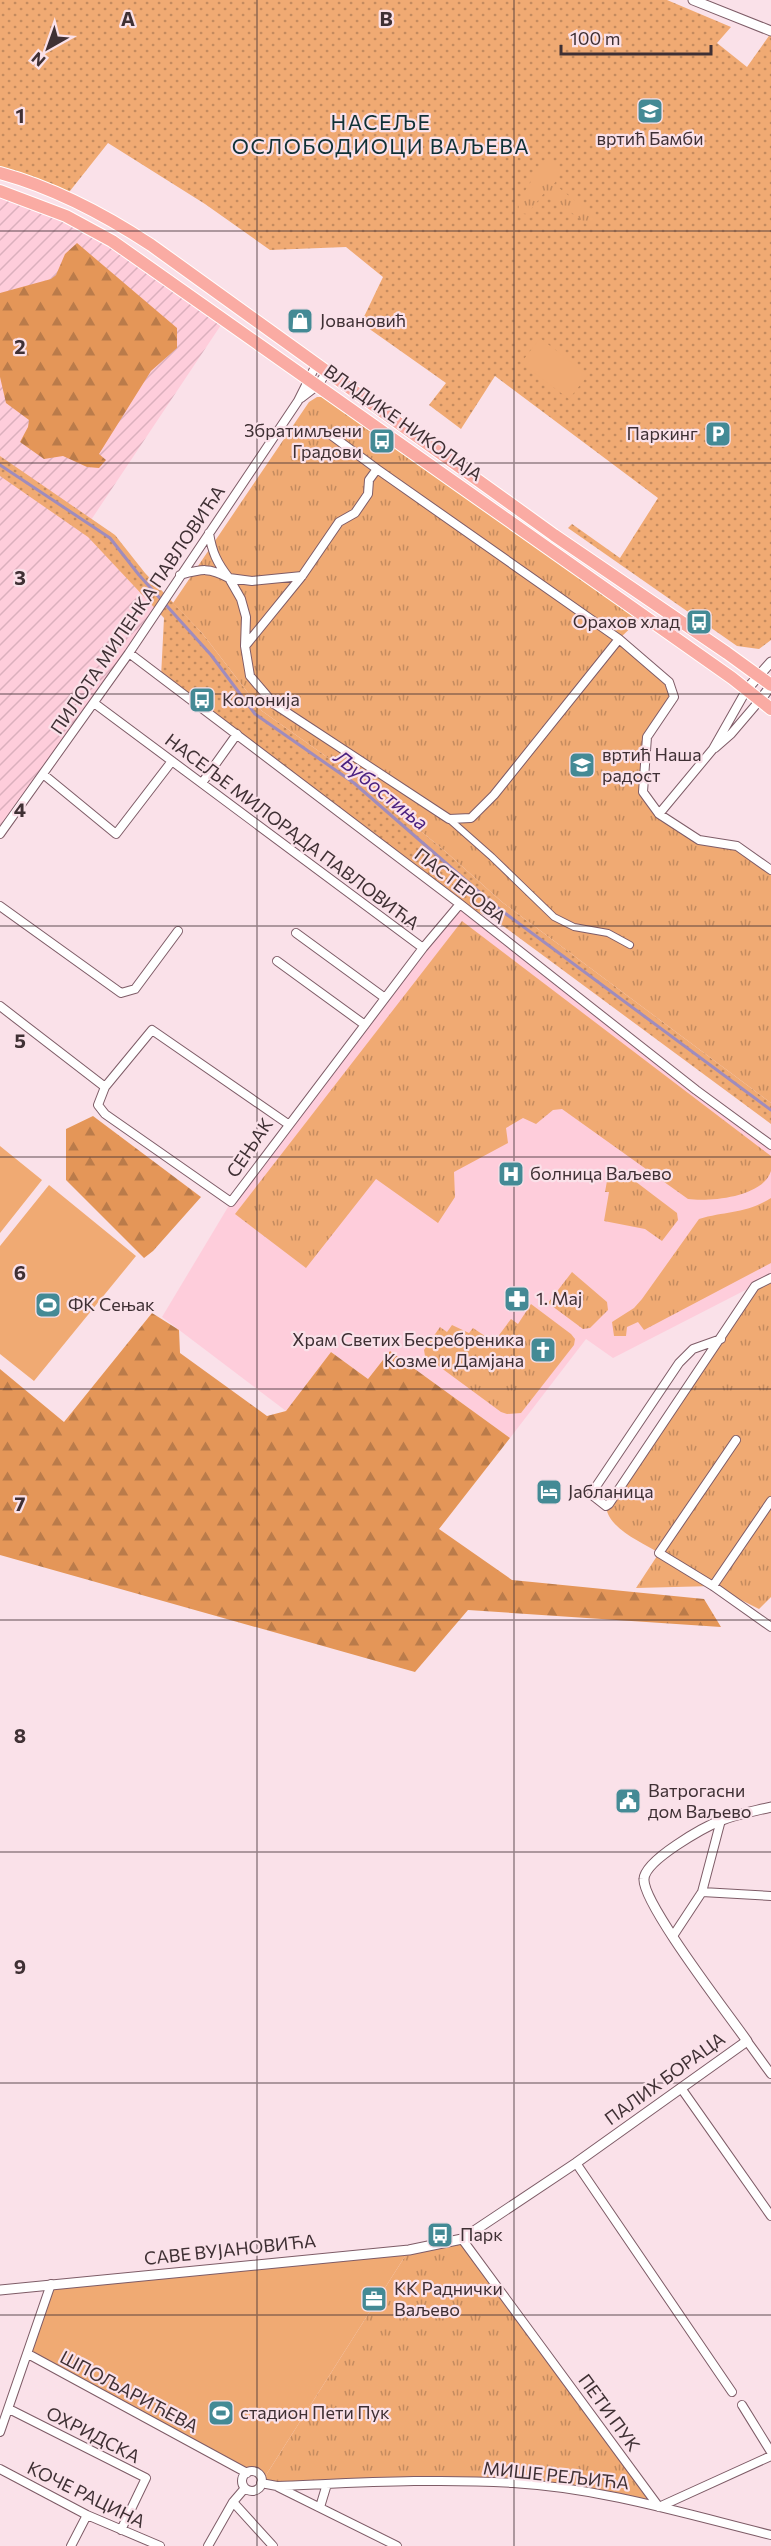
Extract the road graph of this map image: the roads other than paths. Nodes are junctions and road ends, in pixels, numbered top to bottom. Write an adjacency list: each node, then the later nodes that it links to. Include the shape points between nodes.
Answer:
1 (693, 0): 2 (street)
2 (771, 31)
3 (0, 173): 5 (main road, ВЛАДИКЕ НИКОЛАЈА, via 60,194 126,228)
4 (0, 191): 6 (main road, ВЛАДИКЕ НИКОЛАЈА, via 66,216 112,241)
5 (322, 367): 6 (street); 6 (street); 17 (main road, ВЛАДИКЕ НИКОЛАЈА, via 554,535)
6 (313, 382): 9 (street, ПИЛОТА МИЛЕНКА ПАВЛОВИЋА); 19 (main road, ВЛАДИКЕ НИКОЛАЈА)
7 (331, 435): 8 (street)
8 (377, 468): 11 (street, via 369,480 368,494 355,513 339,522); 13 (street)
9 (209, 532): 10 (street, ПИЛОТА МИЛЕНКА ПАВЛОВИЋА); 12 (street, via 218,564)
10 (180, 575): 12 (street, via 214,569); 15 (street, ПИЛОТА МИЛЕНКА ПАВЛОВИЋА)
11 (302, 576): 12 (street, via 252,581); 14 (street)
12 (229, 578): 14 (street, via 246,617)
13 (620, 639): 28 (street, via 669,682 674,697 647,737 643,792); 29 (street, via 494,795 471,818)
14 (245, 646): 29 (street, via 250,676 274,704)
15 (129, 653): 21 (street, ПИЛОТА МИЛЕНКА ПАВЛОВИЋА); 23 (street, ПАСТЕРОВА)
16 (771, 662): 17 (street)
17 (758, 675): 18 (main road, ВЛАДИКЕ НИКОЛАЈА); 19 (street)
18 (771, 686): 20 (street)
19 (747, 689): 20 (main road, ВЛАДИКЕ НИКОЛАЈА); 24 (street)
20 (760, 700): 22 (main road, ВЛАДИКЕ НИКОЛАЈА); 24 (street)
21 (94, 703): 25 (street, НАСЕЉЕ МИЛОРАДА ПАВЛОВИЋА); 26 (street, ПИЛОТА МИЛЕНКА ПАВЛОВИЋА)
22 (771, 709)
23 (237, 734): 27 (street); 32 (street, ПАСТЕРОВА)
24 (713, 749): 28 (street)
25 (172, 761): 26 (street, via 117,834); 27 (street, НАСЕЉЕ МИЛОРАДА ПАВЛОВИЋА)
26 (43, 774): 30 (street, ПИЛОТА МИЛЕНКА ПАВЛОВИЋА)
27 (202, 783): 37 (street, НАСЕЉЕ МИЛОРАДА ПАВЛОВИЋА)
28 (659, 814): 31 (street, via 699,840 737,846)
29 (448, 819): 36 (street, via 554,917 574,927 608,933)
30 (0, 834)
31 (771, 870)
32 (460, 904): 37 (street); 44 (street, ПАСТЕРОВА)
33 (0, 906): 34 (street, via 121,993 135,989)
34 (178, 931)
35 (296, 933): 39 (street)
36 (630, 945)
37 (423, 948): 39 (street, НАСЕЉЕ МИЛОРАДА ПАВЛОВИЋА)
38 (278, 961): 41 (street)
39 (385, 998): 41 (street, НАСЕЉЕ МИЛОРАДА ПАВЛОВИЋА)
40 (0, 1006): 42 (street)
41 (365, 1025): 43 (street, НАСЕЉЕ МИЛОРАДА ПАВЛОВИЋА)
42 (105, 1087): 43 (street, СЕЊАК, via 152,1030); 43 (street, СЕЊАК, via 98,1105 105,1114 231,1202)
43 (288, 1124)
44 (771, 1145)
45 (771, 1278): 46 (street, via 755,1286)
46 (720, 1339): 46 (street, via 609,1504 596,1500 593,1491 679,1363 693,1349)
47 (736, 1440): 49 (street, via 659,1553)
48 (770, 1503): 49 (street)
49 (713, 1586): 50 (street)
50 (771, 1627)
51 (771, 1807): 52 (street)
52 (721, 1820): 53 (street); 55 (street, ПАЛИХ БОРАЦА, via 670,1849 649,1867 643,1879 646,1895)
53 (702, 1893): 54 (street); 55 (street)
54 (771, 1896)
55 (673, 1936): 56 (street, ПАЛИХ БОРАЦА)
56 (747, 2041): 57 (street); 58 (street, ПАЛИХ БОРАЦА)
57 (771, 2074)
58 (681, 2088): 59 (street, ПАЛИХ БОРАЦА); 60 (street)
59 (576, 2163): 61 (street, ПАЛИХ БОРАЦА); 65 (street)
60 (771, 2216)
61 (462, 2239): 62 (street, САВЕ ВУЈАНОВИЋА, via 409,2250); 78 (street, ПЕТИ ПУК)
62 (51, 2284): 63 (street, САВЕ ВУЈАНОВИЋА); 64 (street)
63 (0, 2290)
64 (28, 2354): 67 (street); 71 (street, ШПОЉАРИЋЕВА)
65 (732, 2392)
66 (742, 2405): 69 (street)
67 (9, 2409): 68 (street); 80 (street, ОХРИДСКА, via 146,2478)
68 (0, 2432)
69 (771, 2454): 78 (street)
70 (0, 2469): 79 (street, КОЧЕ РАЦИНА)
71 (247, 2473): 72 (street, via 256,2472); 75 (street, via 242,2480)
72 (261, 2482): 74 (street, МИШЕ РЕЉИЋА); 75 (street, via 253,2491)
73 (327, 2484): 74 (street, МИШЕ РЕЉИЋА); 77 (street); 78 (street, МИШЕ РЕЉИЋА, via 515,2483 636,2499)
74 (277, 2486): 77 (street)
75 (245, 2488): 76 (street)
76 (233, 2502): 84 (street); 85 (street)
77 (320, 2507): 86 (street)
78 (659, 2507): 81 (street, МИШЕ РЕЉИЋА)
79 (87, 2515): 80 (street, КОЧЕ РАЦИНА); 82 (street)
80 (121, 2530): 83 (street, КОЧЕ РАЦИНА)
81 (771, 2535)
82 (71, 2546)
83 (160, 2546)
84 (208, 2546)
85 (273, 2546)
86 (397, 2546)

